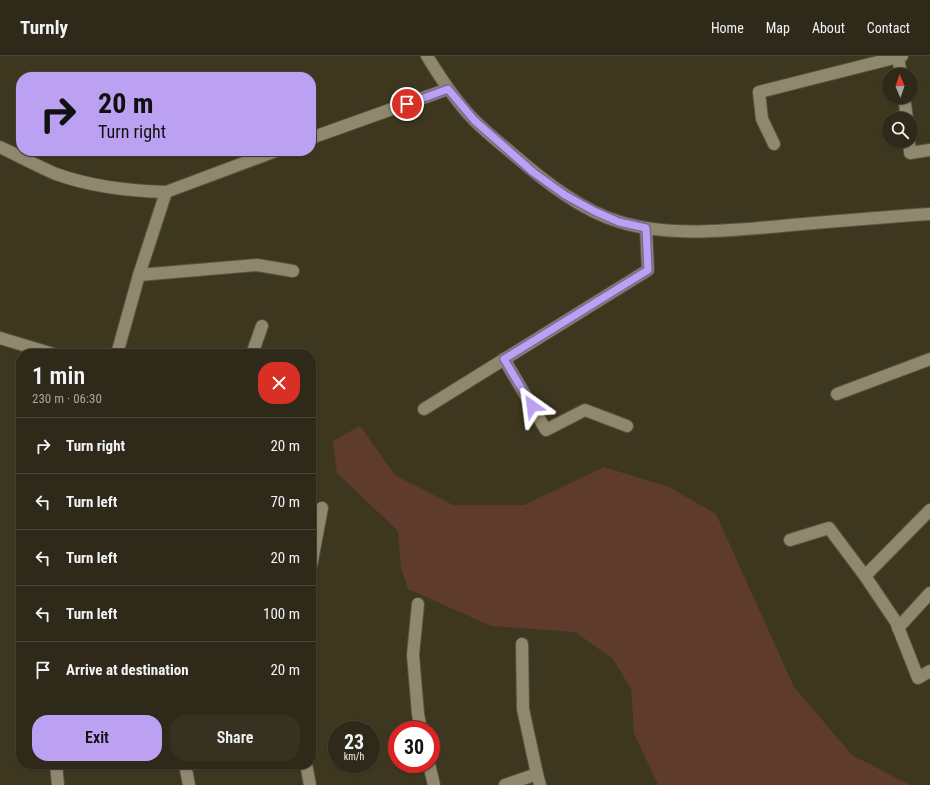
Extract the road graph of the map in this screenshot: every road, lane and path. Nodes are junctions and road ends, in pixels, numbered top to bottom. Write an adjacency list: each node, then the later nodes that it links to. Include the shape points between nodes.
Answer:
1 (427, 56): 4 (street)
2 (900, 56): 3 (street); 6 (street, via 759,92 762,119)
3 (901, 68)
4 (448, 89): 5 (street); 15 (street, via 475,121 533,172 565,195 619,222)
5 (316, 136)
6 (774, 144)
7 (0, 147): 10 (street)
8 (910, 148): 9 (street, via 910,153)
9 (930, 150)
10 (16, 155)
11 (19, 156): 13 (street, via 56,174 96,185 131,191)
12 (263, 156): 13 (street)
13 (166, 192): 17 (street)
14 (930, 214): 15 (street, via 746,230 676,231)
15 (646, 228): 23 (street, via 648,270)
16 (293, 271): 17 (street, via 257,265)
17 (139, 275): 21 (street)
18 (262, 326): 22 (street)
19 (0, 338): 20 (street)
20 (36, 349)
21 (118, 349)
22 (254, 349)
23 (504, 359): 26 (street); 27 (street, via 546,430 585,410)
24 (930, 359): 25 (street)
25 (837, 394)
26 (424, 408)
27 (627, 426)
28 (322, 508): 30 (street)
29 (930, 510): 32 (street)
30 (316, 540)
31 (790, 540): 32 (street, via 829,528)
32 (865, 576): 35 (street)
33 (930, 593): 35 (street)
34 (418, 604): 38 (street, via 413,655)
35 (898, 628): 37 (street, via 918,678)
36 (522, 644): 43 (street, via 523,709)
37 (930, 671)
38 (419, 721)
39 (56, 769): 44 (street)
40 (186, 769): 45 (street)
41 (307, 769): 46 (street)
42 (431, 773): 47 (street)
43 (539, 780): 48 (street)
44 (58, 785)
45 (189, 785)
46 (310, 785)
47 (434, 785)
48 (504, 785)

